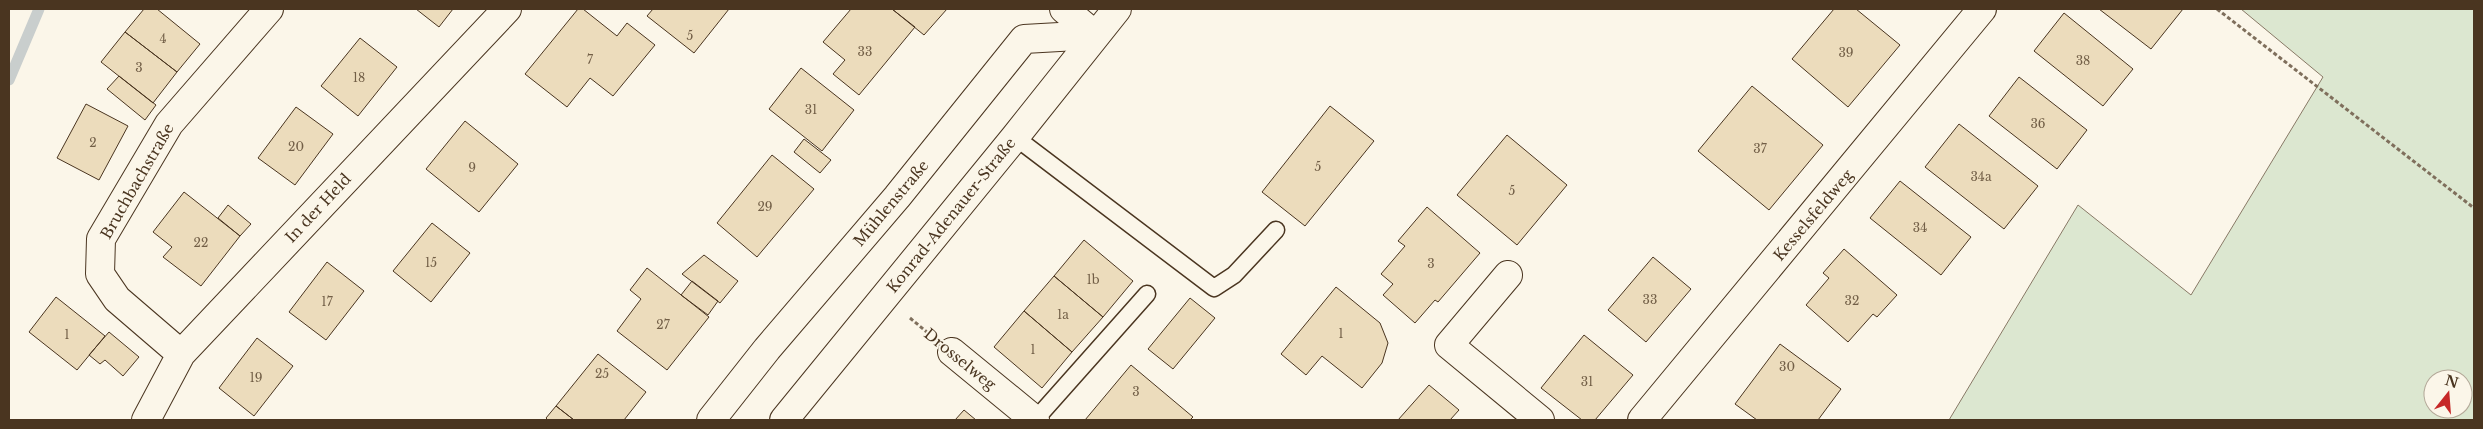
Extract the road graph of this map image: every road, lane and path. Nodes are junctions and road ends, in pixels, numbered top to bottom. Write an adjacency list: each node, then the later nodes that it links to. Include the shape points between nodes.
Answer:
1 (269, 9): 15 (street, Bruchbachstraße, via 169,124 101,239 100,274 117,299)
2 (507, 9): 15 (street, In der Held)
3 (1064, 9): 7 (street)
4 (1116, 9): 7 (street, Konrad-Adenauer-Straße)
5 (1982, 9): 21 (street, Kesselsfeldweg)
6 (2217, 9): 9 (path)
7 (1095, 35): 8 (street, Konrad-Adenauer-Straße); 17 (street, Mühlenstraße, via 1024,39 897,197 766,349)
8 (1015, 137): 10 (lane, via 1214,288 1234,275); 13 (street, Konrad-Adenauer-Straße)
9 (2474, 208)
10 (1276, 230)
11 (1508, 276): 20 (street, via 1449,345)
12 (1147, 294): 19 (lane)
13 (884, 297): 14 (path, Drosselweg); 18 (street, Konrad-Adenauer-Straße)
14 (952, 352): 19 (street, Drosselweg)
15 (181, 354): 16 (street, In der Held)
16 (146, 420)
17 (711, 420)
18 (784, 420)
19 (1035, 420)
20 (1540, 420)
21 (1642, 420)

